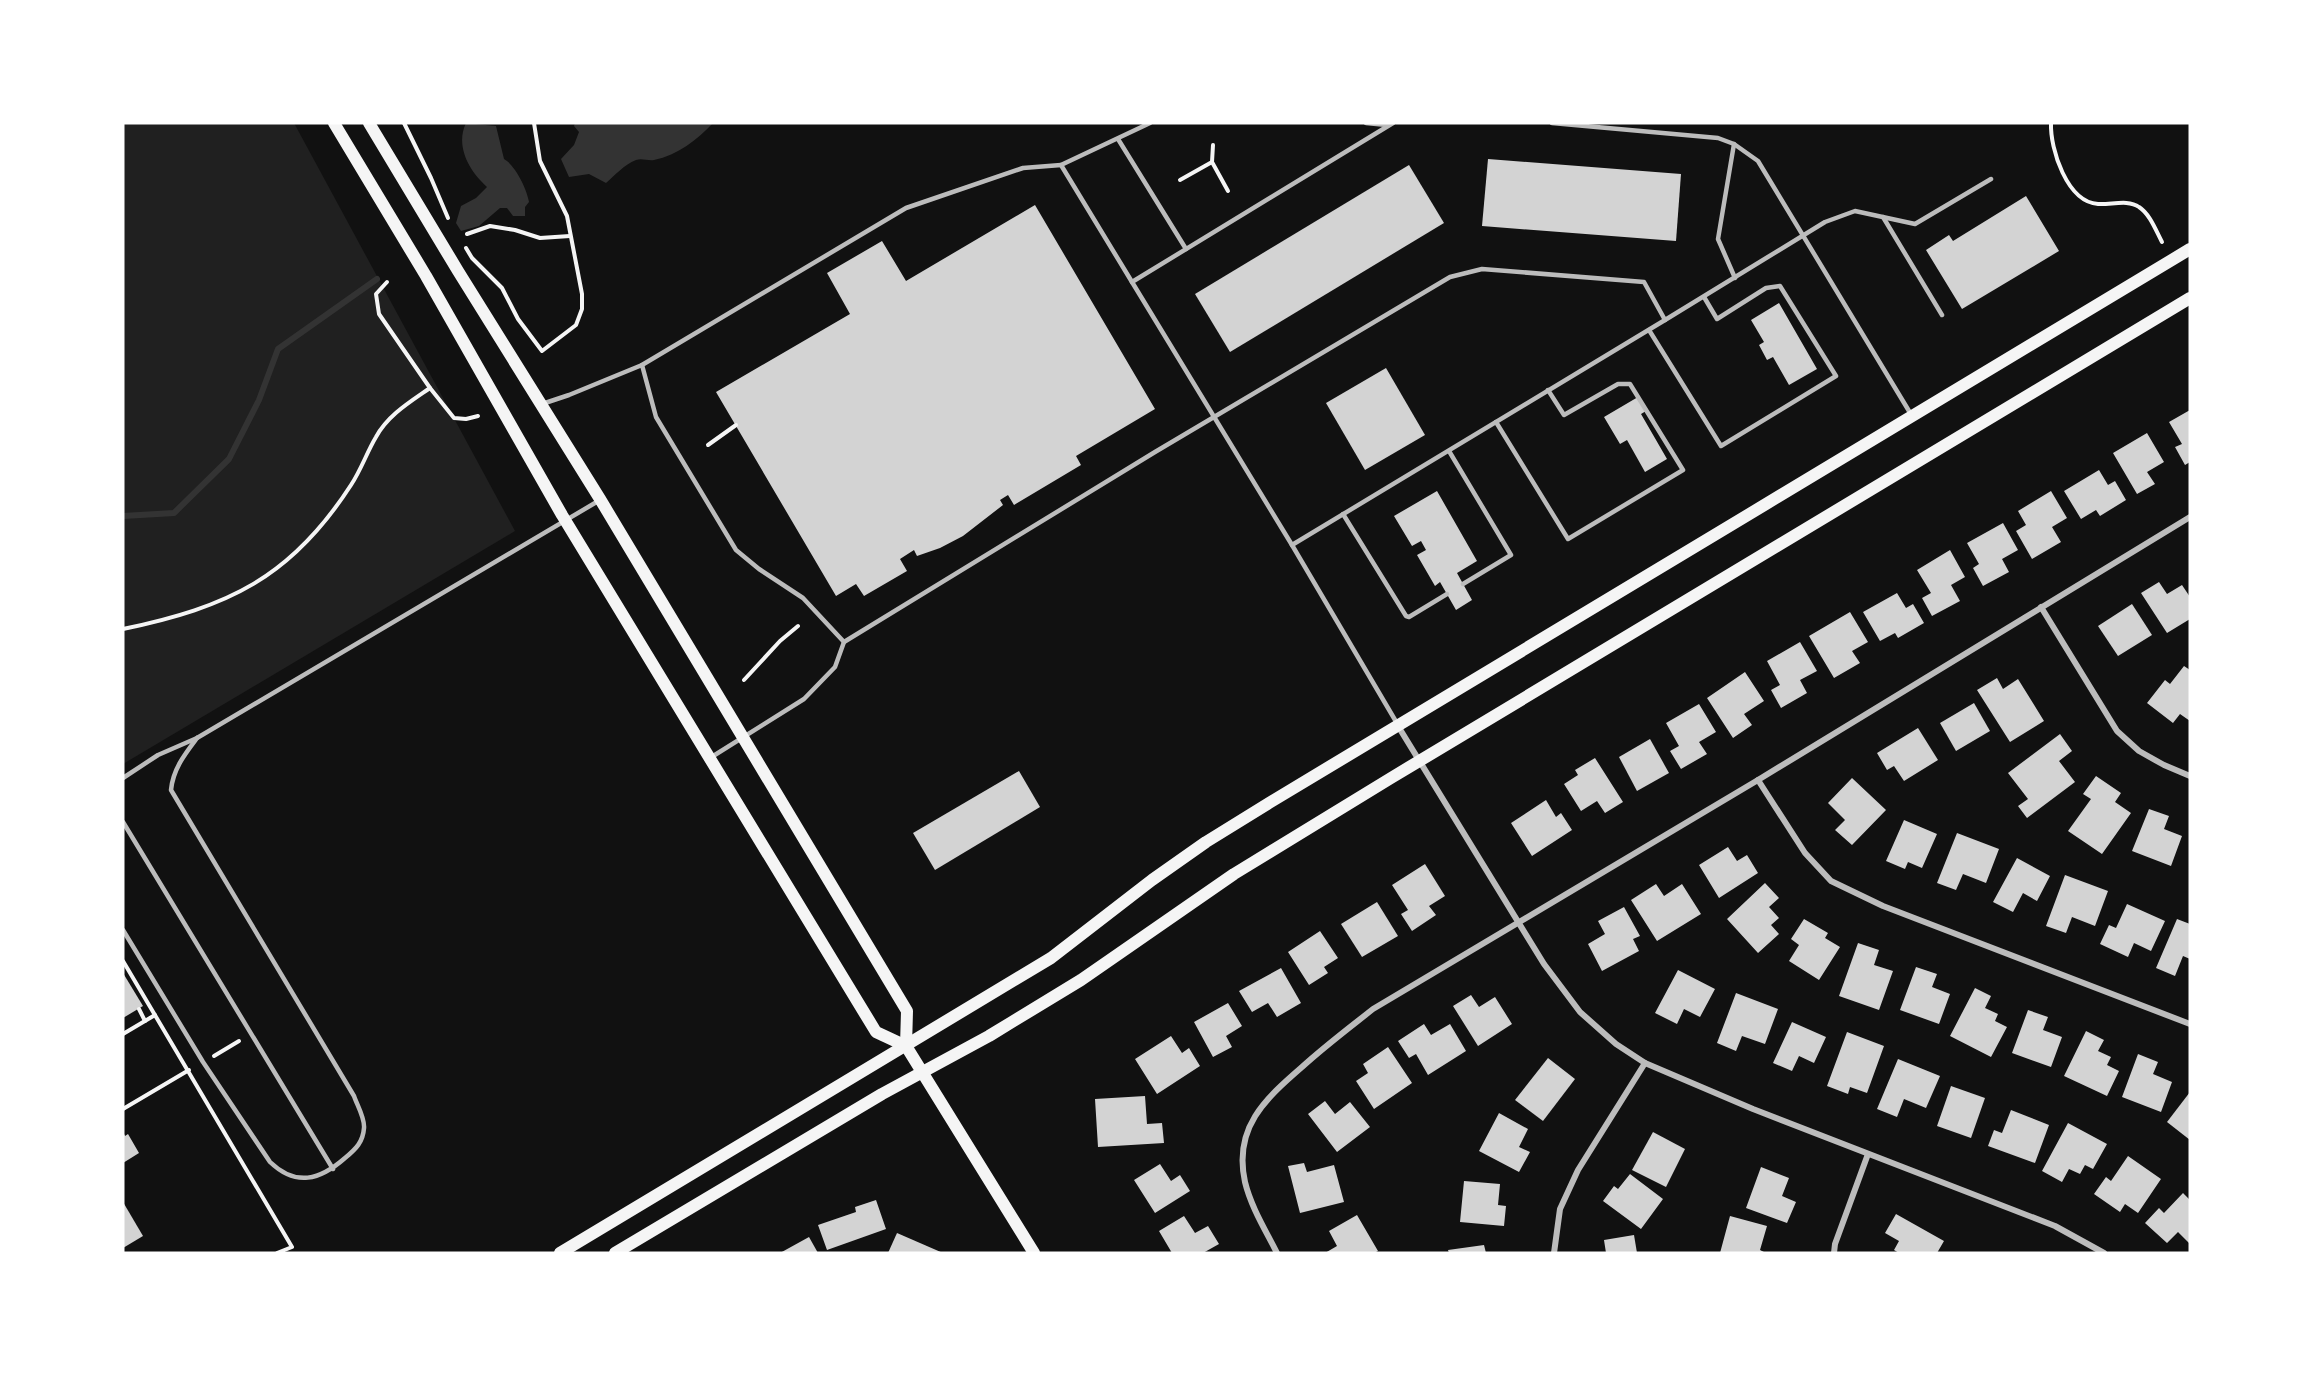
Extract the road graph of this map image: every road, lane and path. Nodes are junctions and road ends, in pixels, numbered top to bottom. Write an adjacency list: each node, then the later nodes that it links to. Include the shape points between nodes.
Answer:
1 (334, 123): 49 (main road)
2 (369, 123): 38 (main road)
3 (404, 123): 19 (path)
4 (534, 123): 21 (path, via 540,160 567,216)
5 (1150, 123): 10 (lane)
6 (1366, 123): 9 (lane)
7 (1552, 123): 11 (lane, via 1718,138)
8 (2051, 123): 24 (path, via 2055,157 2080,198 2097,204 2140,207)
9 (1391, 124): 25 (lane)
10 (1118, 139): 14 (lane); 25 (lane)
11 (1734, 144): 22 (lane, via 1758,161); 27 (lane, via 1718,239)
12 (1213, 145): 13 (path)
13 (1212, 162): 16 (path); 17 (path)
14 (1061, 165): 29 (lane); 35 (lane, via 1023,168 906,208)
15 (1991, 179): 18 (lane, via 1915,224)
16 (1180, 180)
17 (1228, 191)
18 (1883, 217): 22 (lane, via 1855,211 1825,222); 32 (lane)
19 (449, 222)
20 (467, 234): 21 (path, via 490,226 540,238)
21 (570, 236): 23 (path, via 582,309 576,326 542,351 518,319 502,288 472,258)
22 (1804, 236): 27 (lane); 40 (lane)
23 (461, 240)
24 (2162, 242)
25 (1186, 249): 29 (lane)
26 (2190, 249): 40 (main road)
27 (1735, 278): 30 (lane)
28 (387, 282): 36 (path, via 376,294 379,314)
29 (1132, 282): 41 (lane)
30 (1704, 297): 33 (lane); 34 (lane, via 1717,318 1766,288 1780,286 1836,376 1721,446)
31 (2190, 298): 62 (main road)
32 (1942, 315)
33 (1665, 320): 34 (lane); 41 (lane, via 1644,282 1482,269 1450,277)
34 (1649, 330): 37 (lane)
35 (642, 365): 38 (lane); 56 (lane, via 656,417 736,550 803,598)
36 (430, 388): 39 (path, via 454,418); 55 (path, via 391,417 377,435 353,483 318,531 269,574 201,609)
37 (1548, 390): 42 (lane); 42 (lane, via 1564,415 1618,384 1630,384 1683,470 1568,539)
38 (540, 405): 46 (main road)
39 (478, 416)
40 (1912, 416): 58 (main road)
41 (1214, 417): 50 (lane); 56 (lane)
42 (1496, 422): 45 (lane)
43 (736, 425): 44 (path)
44 (708, 445)
45 (1449, 451): 47 (lane); 51 (lane, via 1510,550 1510,555)
46 (600, 499): 49 (lane); 60 (main road)
47 (1343, 514): 50 (lane); 52 (lane, via 1406,616)
48 (2190, 517): 53 (street)
49 (565, 520): 59 (lane); 61 (main road)
50 (1292, 545): 58 (lane)
51 (1464, 584)
52 (1447, 594)
53 (2041, 607): 63 (street, via 2117,731 2139,751); 65 (street)
54 (798, 626): 57 (path)
55 (123, 629)
56 (844, 642): 60 (lane, via 835,667 804,699)
57 (744, 680)
58 (1398, 725): 62 (street); 76 (main road, via 1206,842 1051,958)
59 (197, 738): 64 (lane, via 158,755); 83 (lane, via 181,760 171,790 354,1096 364,1126 359,1146)
60 (743, 738): 61 (lane); 76 (main road, via 907,1011)
61 (710, 758): 76 (main road, via 876,1032)
62 (1419, 761): 67 (street); 80 (main road, via 1234,874 1081,981)
63 (2190, 776)
64 (123, 778)
65 (1758, 780): 67 (street); 73 (street, via 1805,853 1831,881 1883,906)
66 (123, 822): 83 (lane)
67 (1518, 924): 78 (street, via 1580,1012); 88 (street, via 1373,1009 1269,1096 1254,1117 1243,1155 1245,1182)
68 (123, 930): 77 (lane)
69 (123, 961): 71 (path)
70 (138, 1009): 72 (path)
71 (155, 1016): 72 (path); 79 (path)
72 (145, 1021): 74 (path)
73 (2190, 1024)
74 (123, 1034)
75 (239, 1041): 77 (path)
76 (906, 1046): 80 (main road); 85 (main road)
77 (203, 1062): 79 (path); 83 (lane, via 270,1162 282,1173 300,1178 319,1176)
78 (1645, 1063): 82 (street); 89 (street, via 1578,1170 1560,1209)
79 (188, 1071): 81 (path); 84 (path, via 292,1247)
80 (922, 1072): 86 (main road); 87 (main road)
81 (123, 1108)
82 (1868, 1154): 90 (street); 91 (street, via 2055,1226)
83 (333, 1169)
84 (277, 1253)
85 (560, 1253)
86 (615, 1253)
87 (1034, 1253)
88 (1277, 1253)
89 (1554, 1253)
90 (1834, 1253)
91 (2104, 1253)

